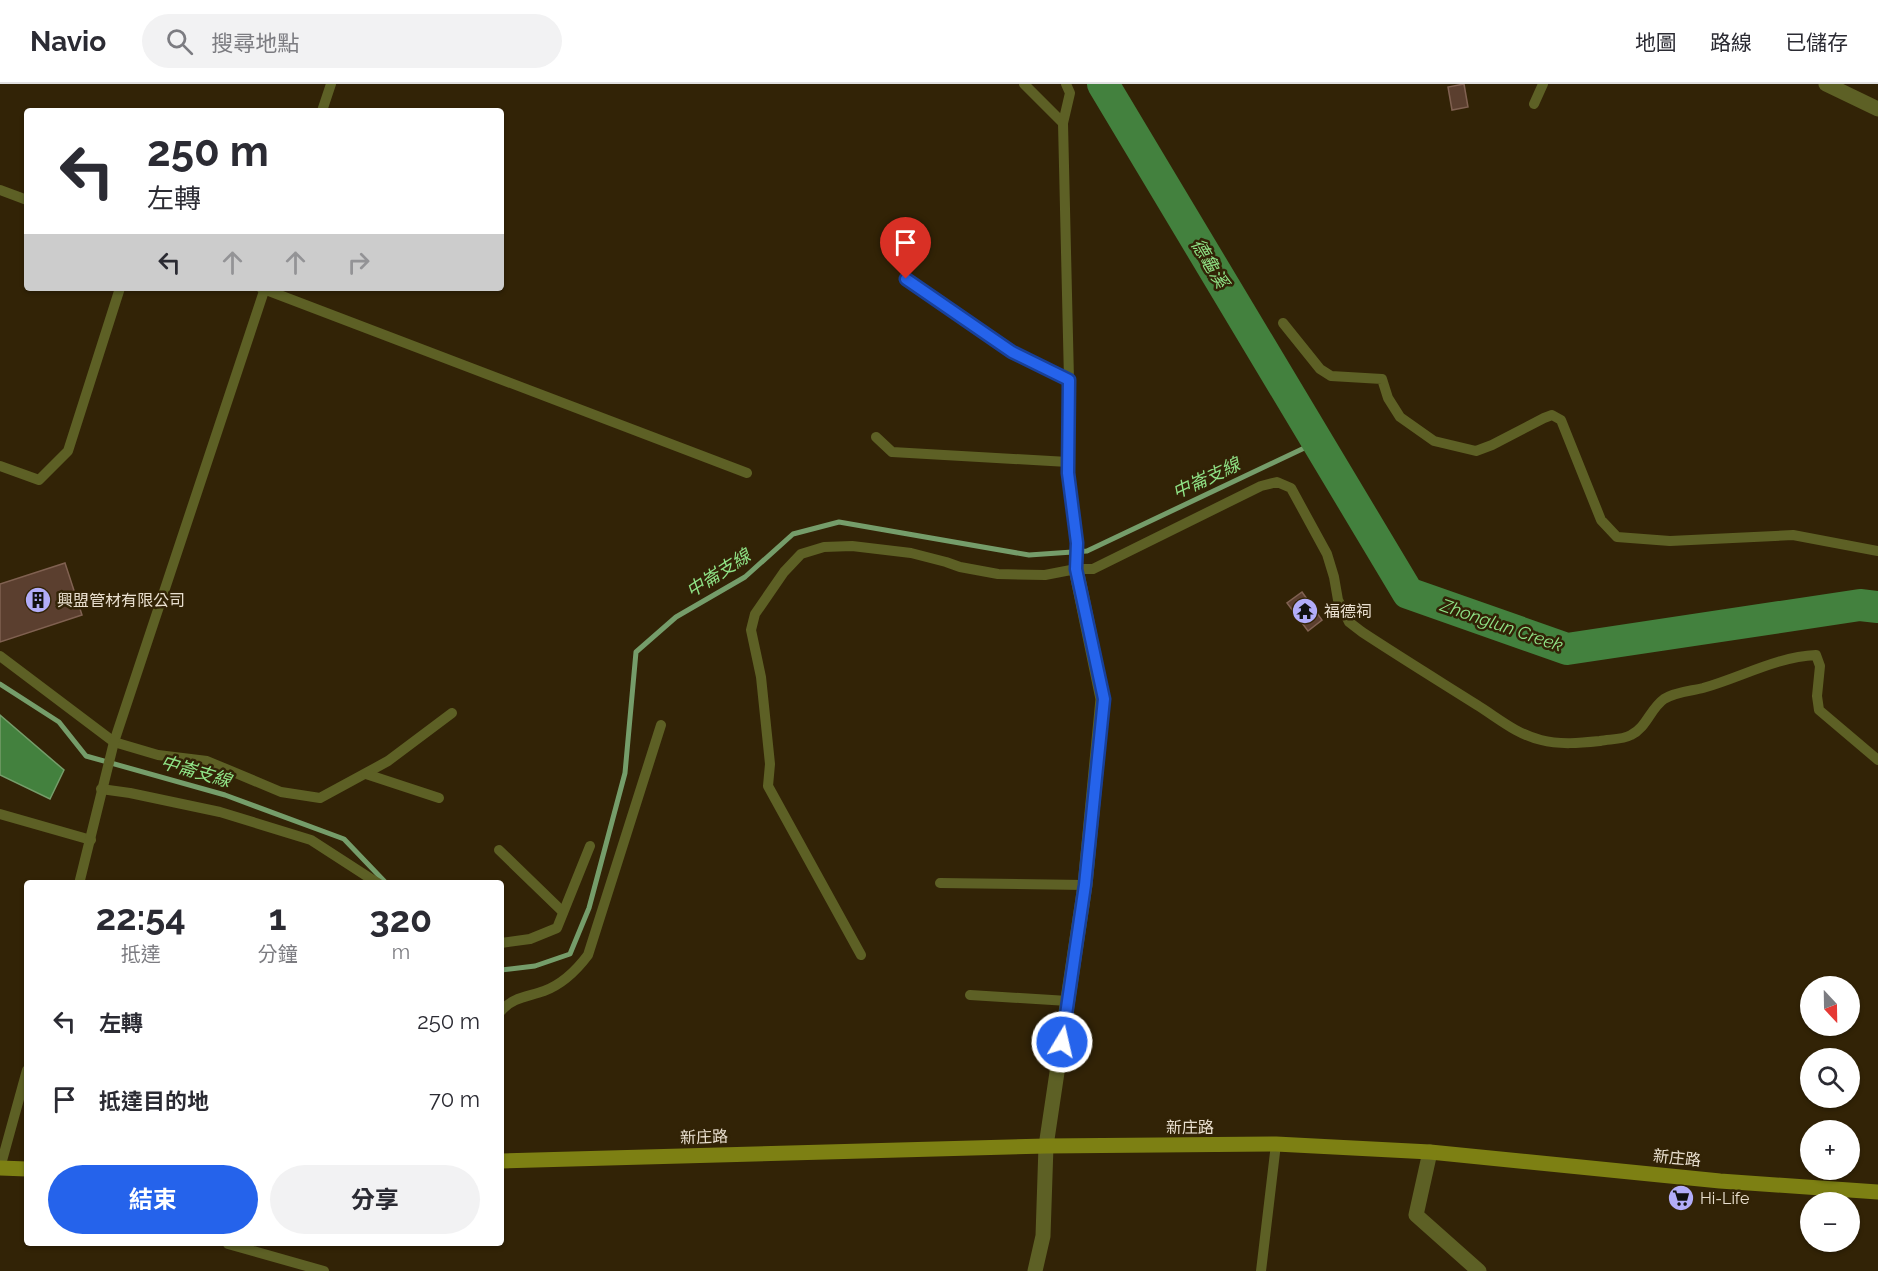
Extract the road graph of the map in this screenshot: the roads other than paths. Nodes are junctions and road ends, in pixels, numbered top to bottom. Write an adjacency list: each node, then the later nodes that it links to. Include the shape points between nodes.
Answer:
1 (331, 84): 7 (lane)
2 (1024, 84): 9 (lane)
3 (1065, 84): 9 (lane, via 1070,93)
4 (1543, 84): 6 (lane)
5 (1826, 84): 8 (street)
6 (1534, 104)
7 (323, 108)
8 (1878, 109)
9 (1063, 123): 17 (lane)
10 (0, 190): 11 (lane)
11 (24, 199)
12 (906, 279): 17 (lane, via 1012,352)
13 (119, 291): 20 (lane, via 68,451 39,480)
14 (263, 291): 27 (lane)
15 (272, 291): 21 (lane)
16 (1282, 323): 22 (lane, via 1320,369 1331,376 1382,379 1400,417 1434,441 1476,451 1552,415 1561,420 1601,520 1617,537 1670,541 1793,535)
17 (1069, 380): 19 (lane)
18 (876, 437): 19 (lane, via 892,452)
19 (1068, 462): 23 (lane)
20 (0, 466)
21 (747, 473)
22 (1878, 551)
23 (1076, 569): 28 (lane, via 1092,569 1261,486 1277,482 1291,488 1327,554 1338,600 1349,622 1509,728 1540,740 1563,743 1631,736 1647,723 1664,699 1770,663 1816,655 1820,666 1819,710); 39 (street, via 1104,699); 42 (lane, via 1045,574 998,574 911,553 852,546 824,548 801,554 755,614 751,630 761,677 770,764 768,786)
24 (0, 656): 27 (lane)
25 (452, 713): 29 (lane)
26 (661, 725): 45 (lane, via 588,955 560,983)
27 (114, 742): 29 (lane, via 158,755 207,761 281,792 320,798); 30 (lane)
28 (1878, 760)
29 (366, 774): 31 (lane)
30 (101, 789): 33 (lane); 37 (lane, via 220,812 311,840)
31 (438, 798)
32 (0, 814): 33 (lane)
33 (91, 840): 36 (lane)
34 (590, 846): 40 (lane)
35 (498, 850): 40 (lane)
36 (80, 880)
37 (373, 880)
38 (940, 883): 39 (lane)
39 (1085, 885): 44 (street)
40 (563, 912): 41 (lane, via 557,928 530,939)
41 (504, 943)
42 (861, 955)
43 (970, 995): 44 (lane)
44 (1068, 1001): 48 (street)
45 (504, 1008)
46 (24, 1082): 51 (lane)
47 (1276, 1144): 48 (street, 新庄路); 49 (street, 新庄路); 57 (lane)
48 (1046, 1146): 50 (street, 新庄路); 56 (street, via 1043,1236)
49 (1430, 1152): 53 (street, 新庄路); 58 (street, via 1416,1215)
50 (504, 1161)
51 (0, 1168): 52 (street)
52 (24, 1169)
53 (1878, 1192)
54 (235, 1246): 55 (lane)
55 (324, 1271)
56 (1035, 1271)
57 (1261, 1271)
58 (1479, 1271)

